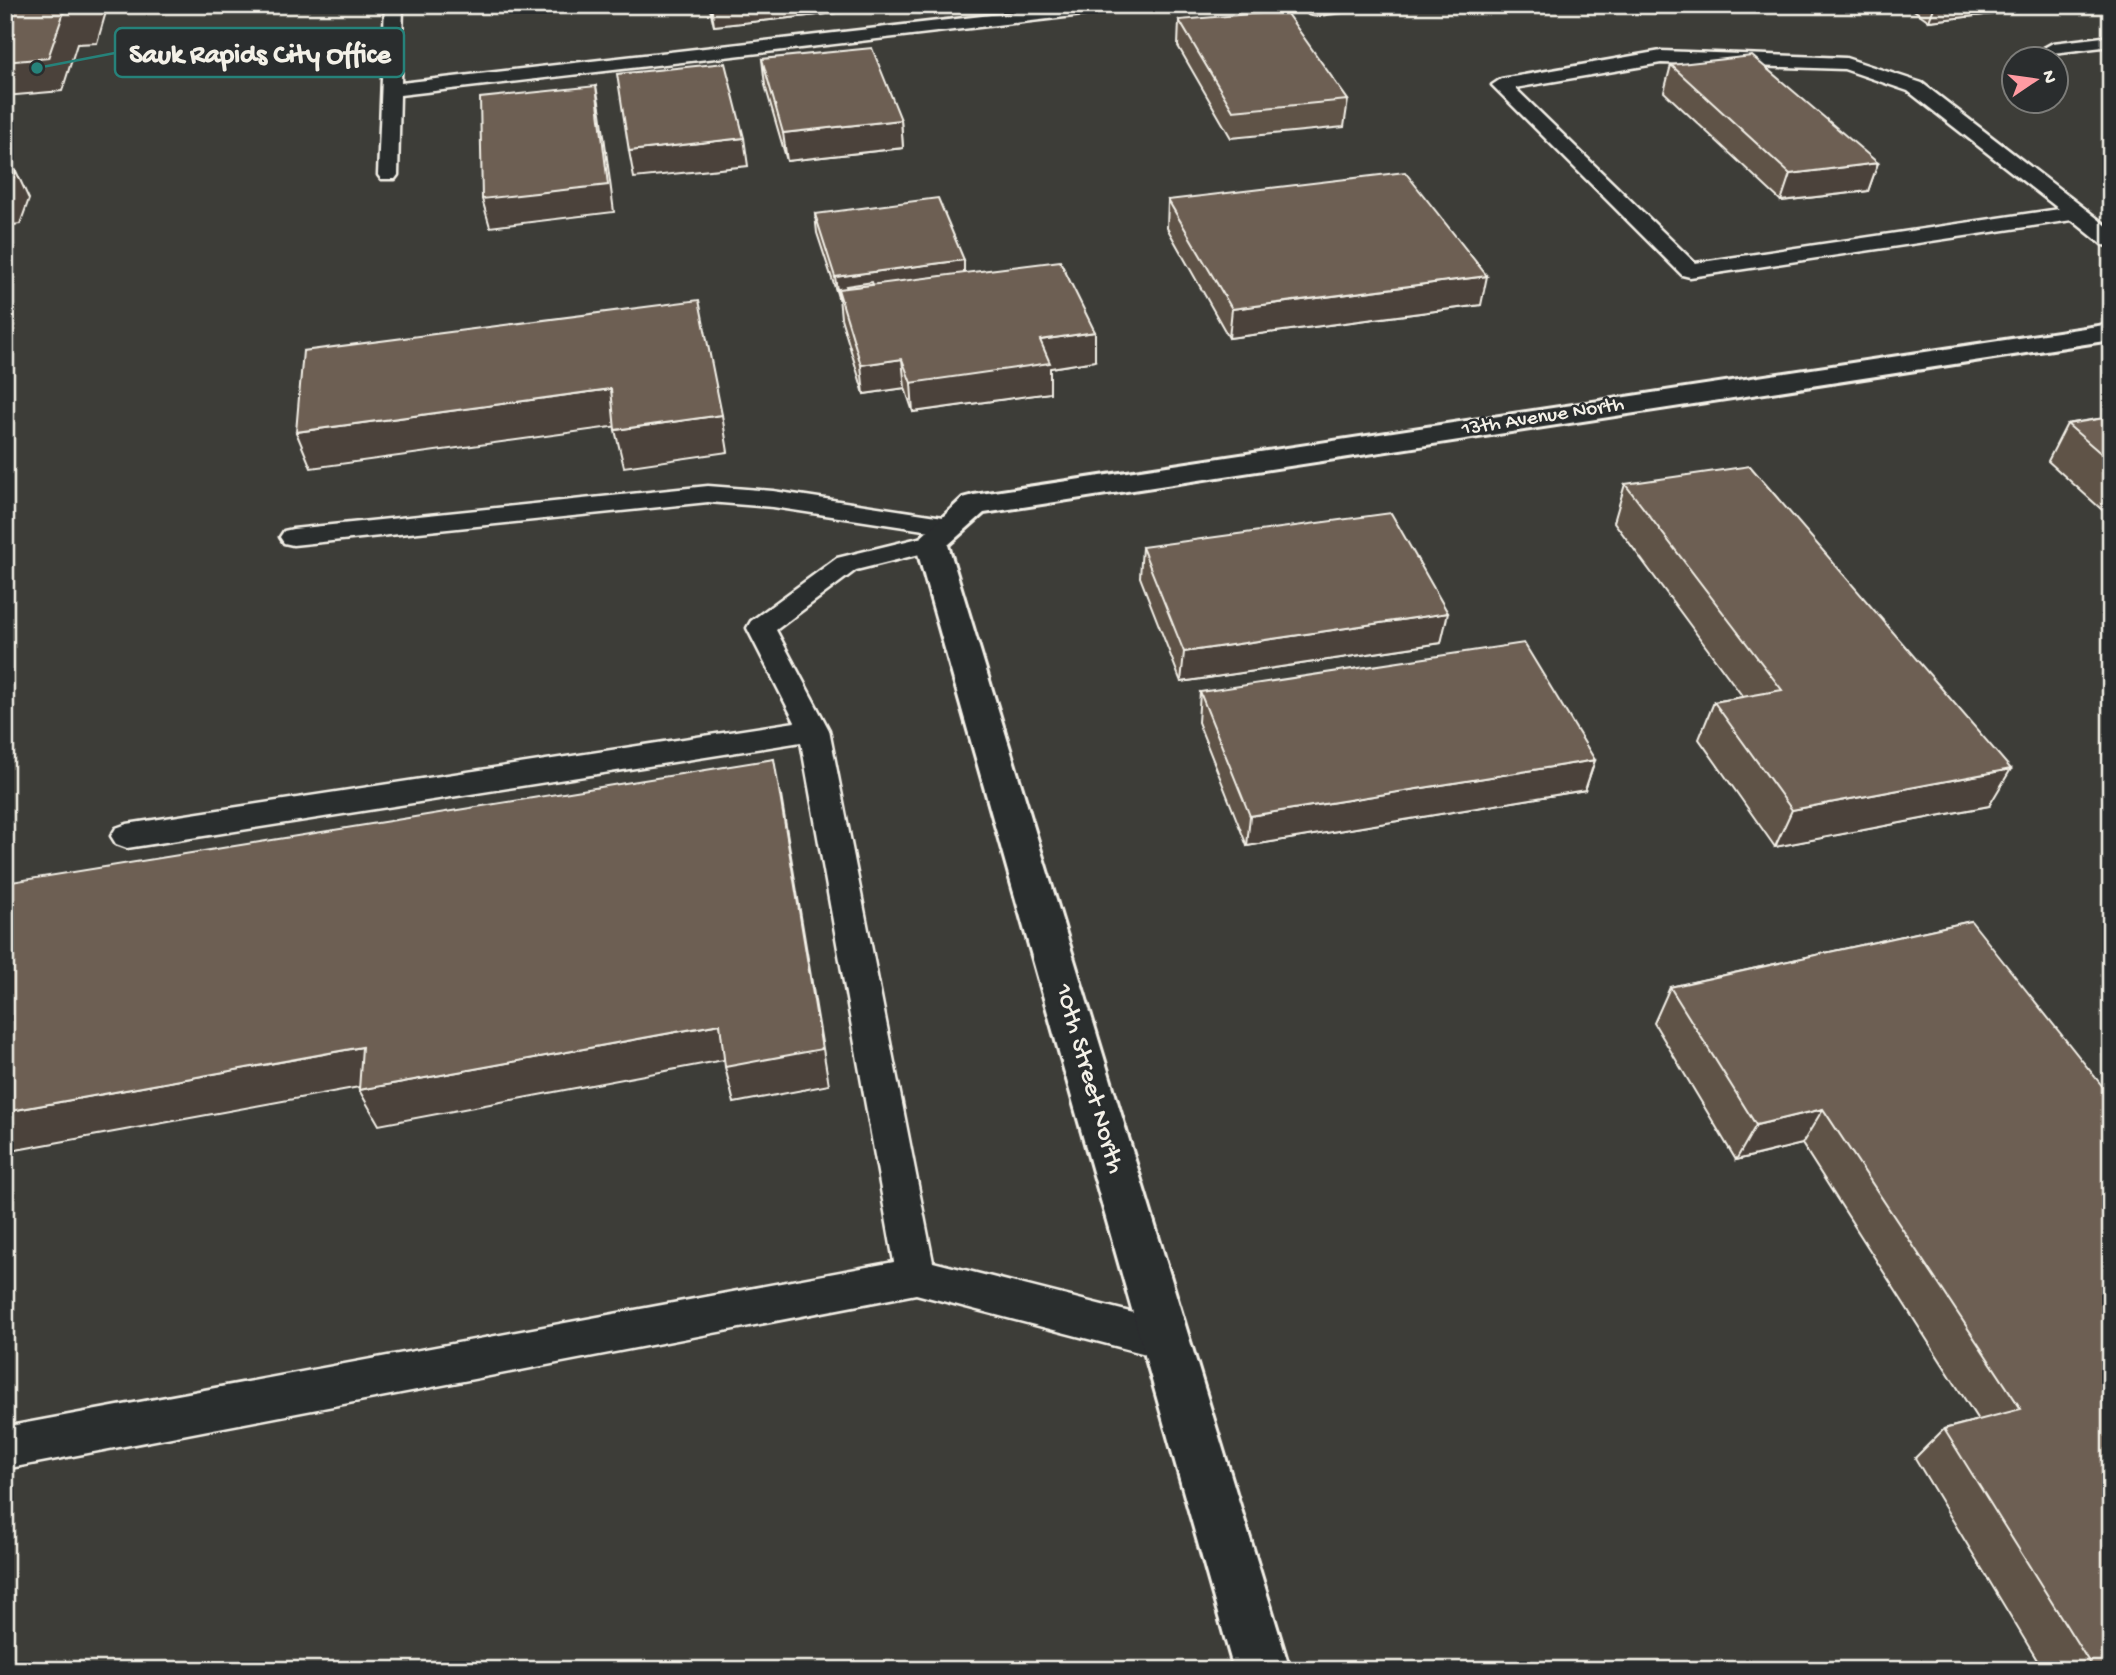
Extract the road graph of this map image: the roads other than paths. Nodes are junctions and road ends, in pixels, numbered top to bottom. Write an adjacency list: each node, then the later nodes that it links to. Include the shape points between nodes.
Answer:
1 (394, 5): 7 (lane)
2 (1125, 5): 7 (lane)
3 (1311, 5): 4 (lane, via 1315,10)
4 (1355, 5)
5 (2111, 41): 6 (lane)
6 (2070, 46)
7 (391, 90): 8 (lane)
8 (388, 175)
9 (2076, 213): 9 (lane, via 1915,86 1846,64 1661,57 1501,85 1690,270); 10 (lane)
10 (2111, 240)
11 (2111, 332): 12 (street, 13th Avenue North)
12 (952, 525): 13 (lane, via 708,494); 14 (lane, via 847,564 761,628); 17 (street, 10th Street North)
13 (293, 537)
14 (814, 730): 15 (lane); 16 (lane)
15 (127, 836)
16 (916, 1276): 17 (lane); 18 (lane)
17 (1165, 1340): 19 (street, 10th Street North)
18 (10, 1447)
19 (1262, 1670)

